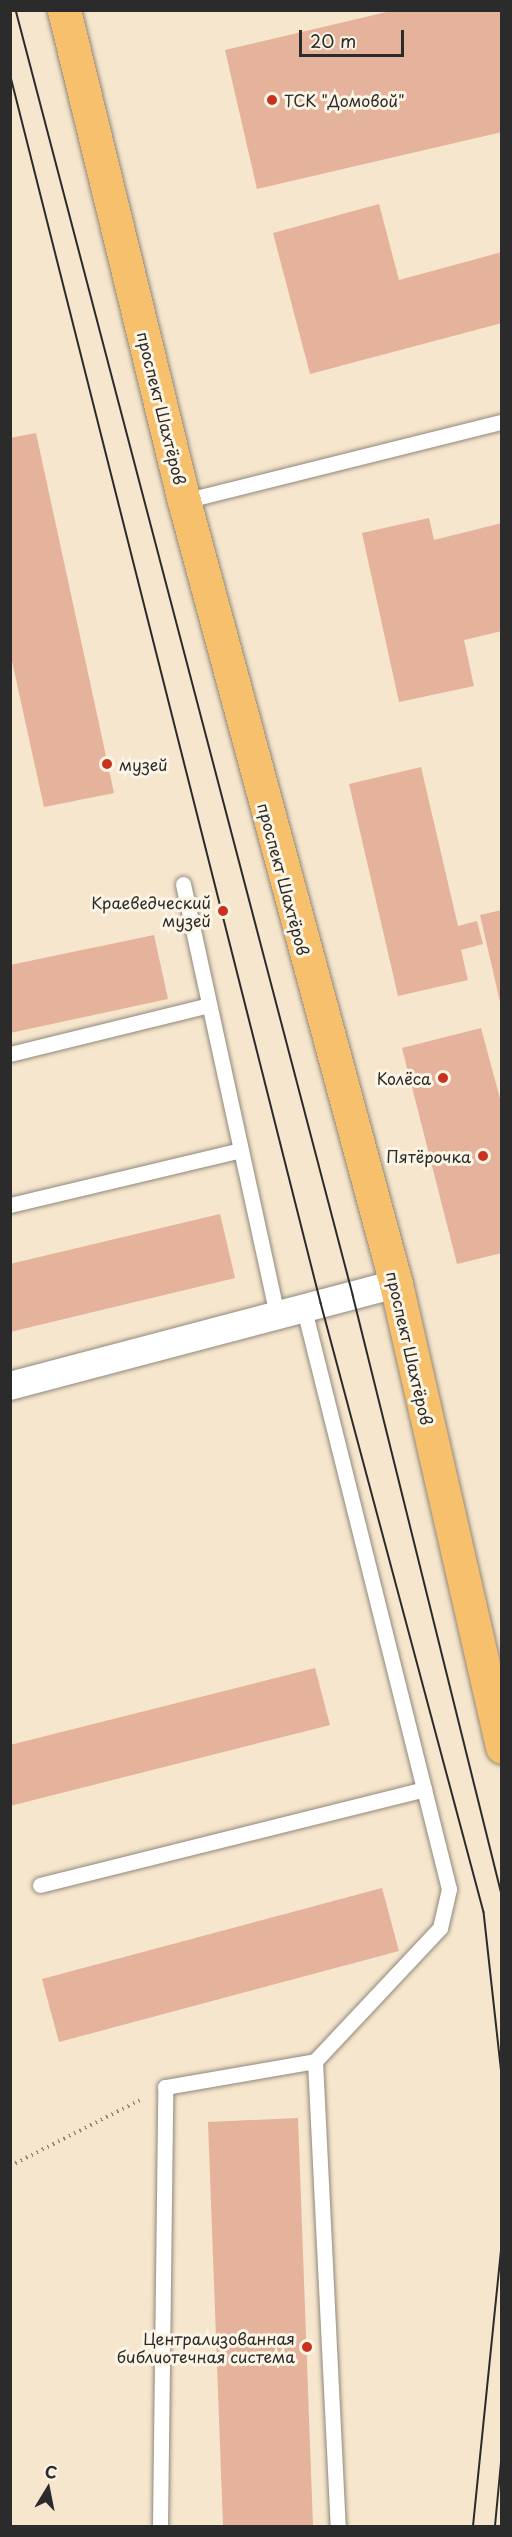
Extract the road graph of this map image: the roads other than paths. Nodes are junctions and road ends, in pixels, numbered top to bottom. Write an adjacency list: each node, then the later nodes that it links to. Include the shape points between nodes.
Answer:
1 (64, 10): 3 (main road, проспект Шахтёров)
2 (501, 422): 3 (lane)
3 (184, 501): 9 (main road, проспект Шахтёров)
4 (183, 884): 5 (lane)
5 (209, 1005): 6 (lane); 7 (lane)
6 (10, 1054)
7 (241, 1150): 8 (lane); 10 (lane)
8 (10, 1205)
9 (396, 1284): 10 (street); 12 (main road, проспект Шахтёров)
10 (290, 1312): 11 (street); 13 (lane)
11 (10, 1386)
12 (501, 1747)
13 (424, 1789): 14 (lane); 15 (lane, via 449,1889 440,1928)
14 (40, 1885)
15 (315, 2061): 16 (lane, via 165,2087); 17 (lane)
16 (160, 2526)
17 (338, 2526)

